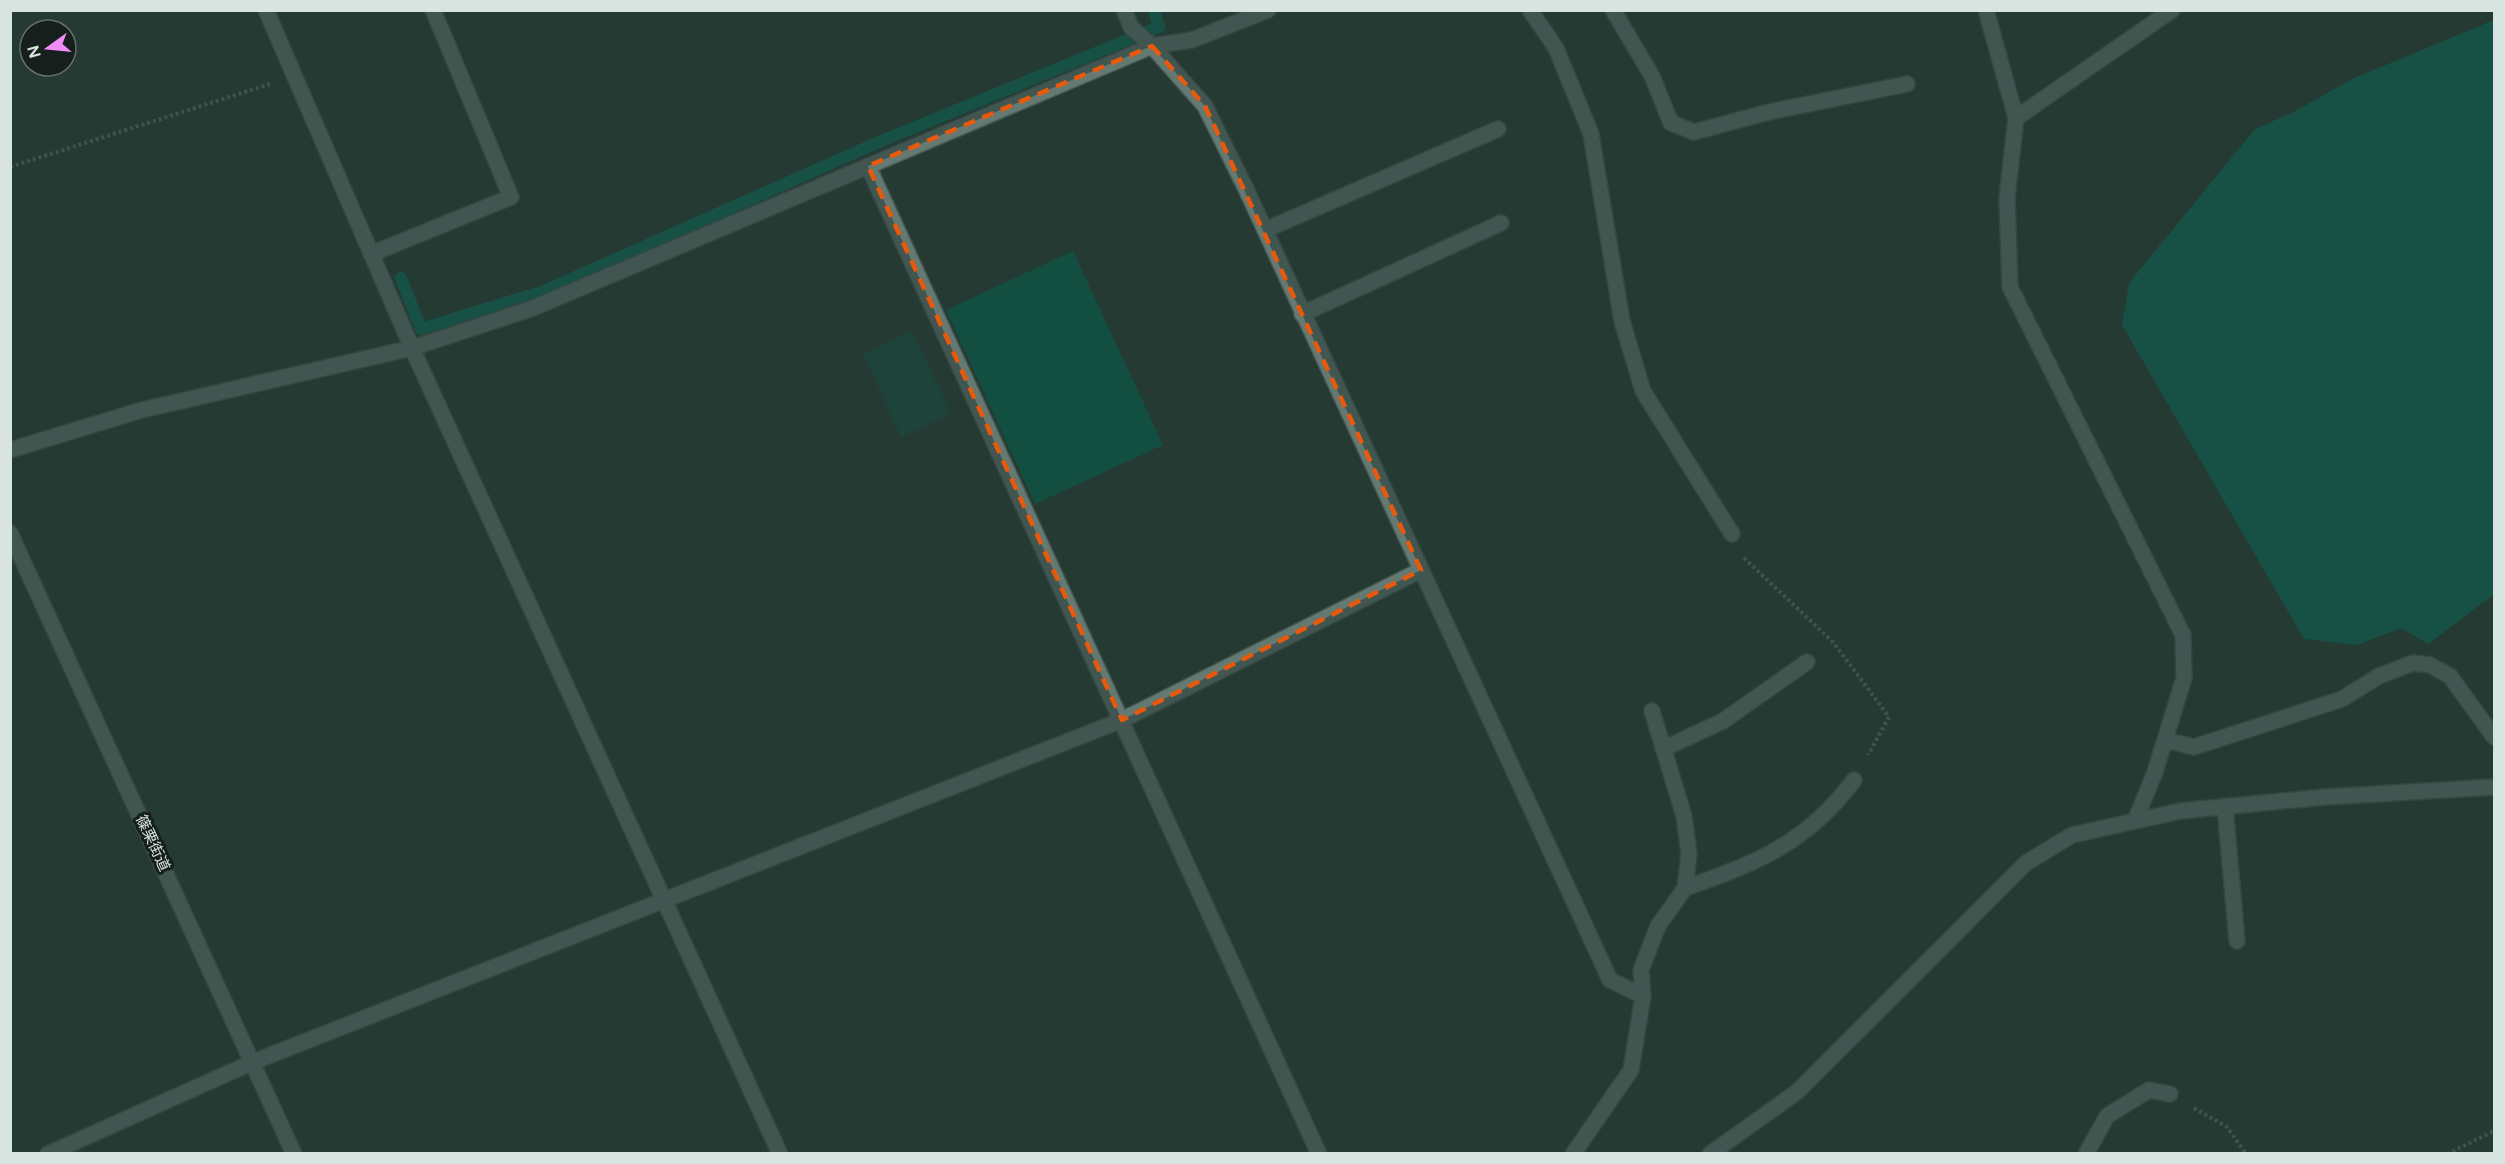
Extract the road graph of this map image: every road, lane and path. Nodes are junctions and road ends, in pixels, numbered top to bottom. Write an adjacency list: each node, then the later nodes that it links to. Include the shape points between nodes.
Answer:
1 (266, 10): 10 (street)
2 (433, 10): 18 (street, via 511,197)
3 (1124, 10): 9 (street, via 1131,27)
4 (1268, 10): 9 (street, via 1192,40)
5 (1530, 10): 23 (street, via 1556,48 1592,134 1622,321 1644,390)
6 (1613, 10): 11 (street, via 1652,76 1671,123 1694,132 1769,112)
7 (1986, 10): 12 (street)
8 (2172, 10): 12 (street)
9 (1152, 46): 14 (street); 17 (street, via 1205,106)
10 (294, 76): 15 (path); 18 (street)
11 (1907, 84)
12 (2016, 118): 29 (street, via 2007,198 2010,287 2183,635 2184,678)
13 (1498, 129): 17 (street)
14 (868, 166): 20 (street, via 533,308); 27 (street)
15 (10, 167)
16 (1501, 223): 19 (street)
17 (1265, 230): 19 (street)
18 (371, 254): 20 (street)
19 (1302, 314): 24 (street)
20 (412, 348): 21 (street, via 142,410); 36 (street)
21 (10, 450)
22 (10, 532): 39 (street, 篠栗街道)
23 (1732, 534)
24 (1421, 570): 27 (street); 38 (street, via 1610,980)
25 (1808, 662): 30 (street, via 1723,721)
26 (1652, 711): 30 (street)
27 (1122, 720): 36 (street); 45 (street)
28 (2494, 737): 29 (street, via 2450,676 2430,665 2413,663 2379,676 2342,699 2194,747)
29 (2165, 740): 34 (street)
30 (1663, 749): 35 (street, via 1684,816 1689,854)
31 (1854, 780): 35 (street, via 1837,803 1802,835 1742,868)
32 (2494, 787): 33 (street)
33 (2225, 807): 34 (street); 37 (street)
34 (2135, 821): 47 (street, via 2072,835 2026,863 1797,1092)
35 (1685, 888): 38 (street, via 1658,926 1641,970)
36 (663, 899): 39 (street); 44 (street)
37 (2237, 941)
38 (1643, 996): 46 (street, via 1631,1070)
39 (253, 1062): 42 (street); 43 (street, 篠栗街道)
40 (2170, 1094): 48 (street, via 2149,1090 2107,1116); 49 (path, via 2228,1127)
41 (2494, 1131): 50 (path)
42 (48, 1154)
43 (294, 1154)
44 (780, 1154)
45 (1320, 1154)
46 (1573, 1154)
47 (1710, 1154)
48 (2086, 1154)
49 (2246, 1154)
50 (2447, 1154)

